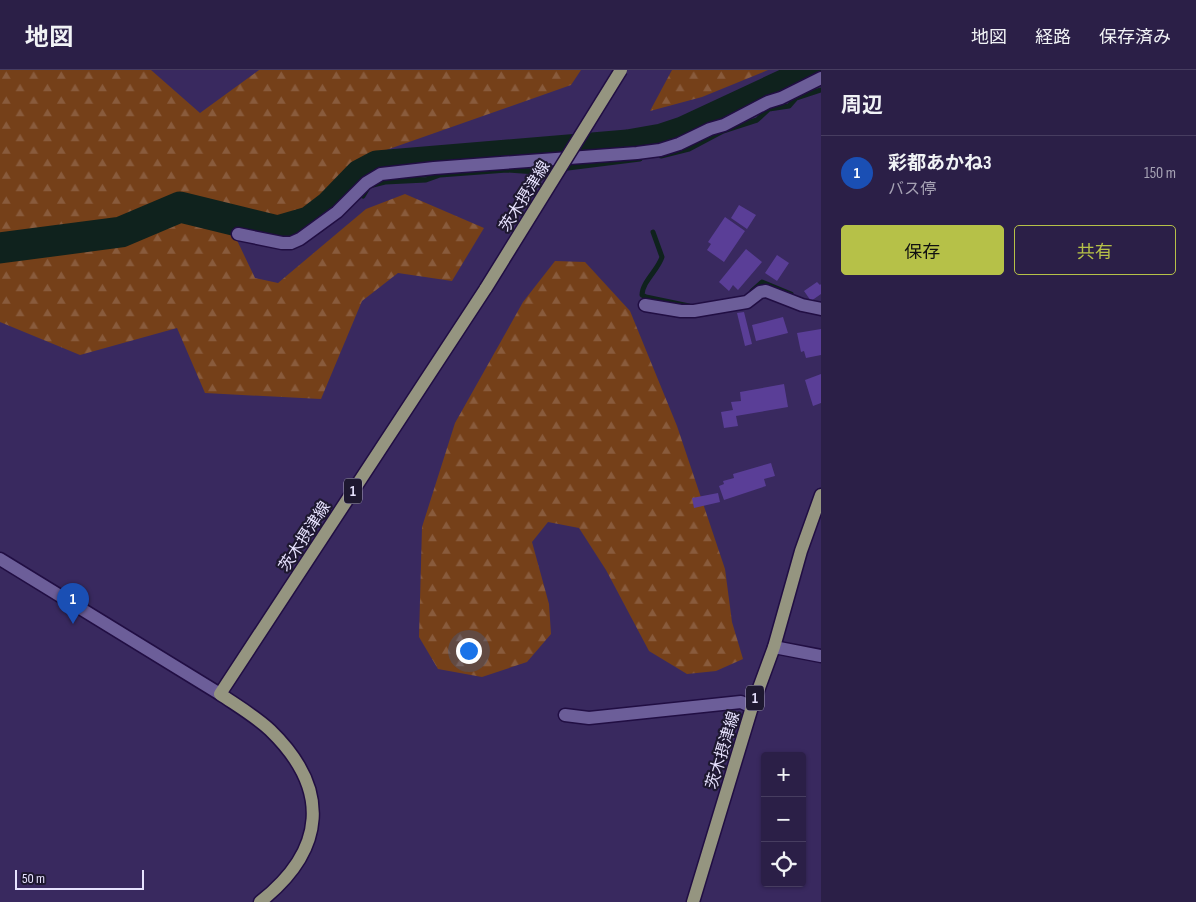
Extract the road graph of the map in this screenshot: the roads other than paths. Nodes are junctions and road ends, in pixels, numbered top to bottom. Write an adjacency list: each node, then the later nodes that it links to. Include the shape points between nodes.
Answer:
1 (621, 70): 10 (main road, 茨木摂津線 / 1, bridge, via 486,288)
2 (821, 78): 3 (street, via 724,125 668,147 636,153 381,174 366,183 337,212 291,243)
3 (238, 234)
4 (645, 305): 5 (street, via 694,311 747,302 766,291)
5 (821, 309)
6 (821, 494): 8 (main road, 茨木摂津線 / 1)
7 (0, 559): 10 (street)
8 (774, 647): 9 (street); 11 (main road, 茨木摂津線 / 1)
9 (821, 656)
10 (220, 694): 13 (main road, via 268,728 295,759 310,789 313,817 307,846 281,884)
11 (752, 708): 12 (street, via 741,702 589,718); 14 (main road, 茨木摂津線 / 1)
12 (565, 715)
13 (260, 902)
14 (693, 902)

